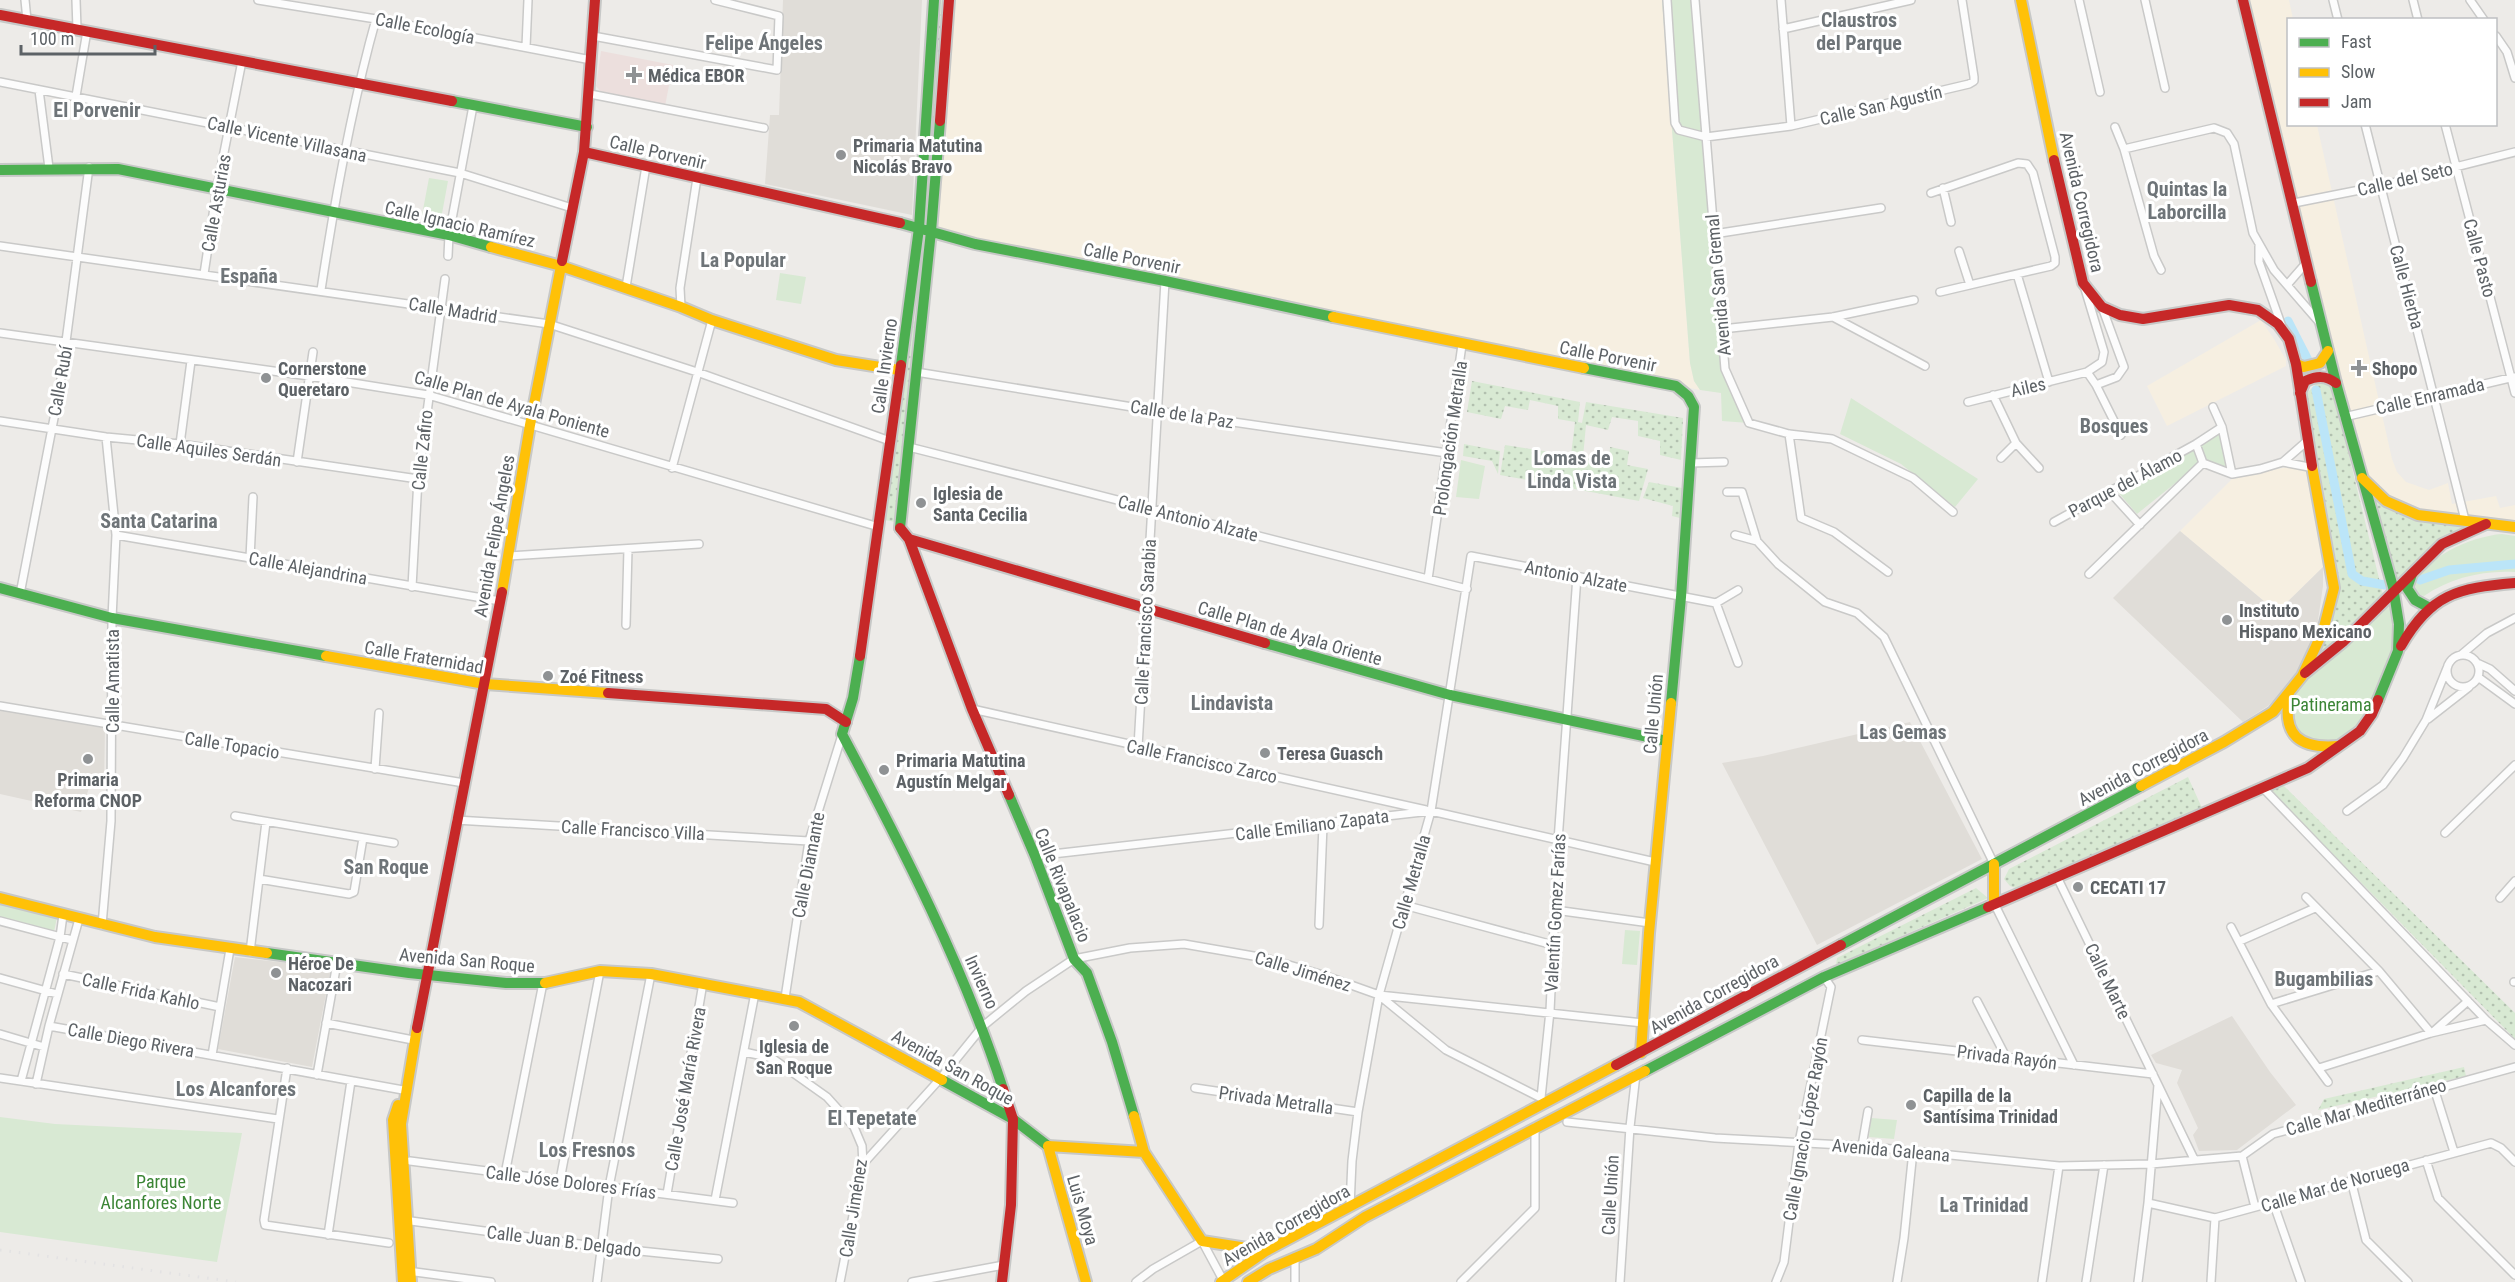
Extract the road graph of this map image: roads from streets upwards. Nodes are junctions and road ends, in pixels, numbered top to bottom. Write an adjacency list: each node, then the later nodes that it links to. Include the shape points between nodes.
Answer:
1 (25, 0): 26 (street)
2 (76, 0): 28 (street)
3 (258, 0): 25 (street, Calle Ecología)
4 (528, 0): 31 (street)
5 (595, 0): 29 (street, Avenida Felipe Ángeles)
6 (715, 0): 29 (street, via 779,16 777,70)
7 (934, 0): 71 (street, Calle Invierno)
8 (949, 0): 72 (street, Calle Invierno)
9 (1667, 0): 50 (street, via 1675,123 1679,130)
10 (1695, 0): 50 (street, Avenida San Gremal)
11 (1781, 0): 27 (street)
12 (1911, 0): 27 (street)
13 (1962, 0): 43 (street, Calle San Agustín, via 1974,81)
14 (2021, 0): 87 (street, Avenida Corregidora)
15 (2079, 0): 39 (street)
16 (2145, 0): 37 (street)
17 (2243, 0): 66 (street, Avenida Corregidora)
18 (2333, 0): 22 (street)
19 (2413, 0): 23 (street)
20 (2470, 0): 24 (street)
21 (0, 15): 26 (street, Calle Porvenir)
22 (2338, 18)
23 (2418, 18)
24 (2483, 18)
25 (376, 19): 31 (street, Calle Ecología); 36 (street)
26 (27, 20): 28 (street, Calle Porvenir)
27 (1783, 29): 43 (street)
28 (82, 30): 33 (street, Calle Porvenir); 41 (street)
29 (593, 36): 32 (street, Avenida Felipe Ángeles)
30 (2497, 37): 34 (street, via 2507,52)
31 (526, 47): 32 (street, Calle Ecología)
32 (591, 60): 40 (street, Avenida Felipe Ángeles)
33 (242, 61): 36 (street, Calle Porvenir); 46 (street, Calle Asturias)
34 (2515, 78)
35 (0, 82): 38 (street, Calle Vicente Villasana)
36 (358, 84): 42 (street, Calle Porvenir); 52 (street)
37 (2165, 88)
38 (39, 90): 41 (street, Calle Vicente Villasana); 57 (street)
39 (2100, 92)
40 (590, 94): 47 (street, Avenida Felipe Ángeles); 49 (street)
41 (76, 96): 46 (street, Calle Vicente Villasana)
42 (473, 106): 47 (street, Calle Porvenir); 60 (street)
43 (1791, 126): 50 (street, Calle San Agustín)
44 (2365, 126): 62 (street, Calle Hierba)
45 (2446, 126): 58 (street, Calle Pasto)
46 (230, 127): 52 (street, Calle Vicente Villasana); 63 (street, Calle Asturias)
47 (587, 127): 53 (street, Avenida Felipe Ángeles)
48 (2115, 127): 51 (street)
49 (764, 128)
50 (1706, 137): 73 (street, Avenida San Gremal)
51 (2124, 149): 75 (street, via 2214,128 2227,133 2234,144 2253,232); 82 (street)
52 (344, 152): 60 (street, Calle Vicente Villasana); 69 (street)
53 (584, 152): 55 (street, Calle Porvenir); 68 (street, Avenida Felipe Ángeles)
54 (2515, 152): 58 (street, Calle del Seto)
55 (646, 166): 61 (street, Calle Porvenir); 90 (street)
56 (89, 167): 57 (street, Calle Ignacio Ramírez); 63 (street, Calle Ignacio Ramírez); 78 (street, Calle Rubí)
57 (49, 168): 59 (street, Calle Ignacio Ramírez)
58 (2456, 168): 62 (street, Calle del Seto); 120 (street, Calle Pasto)
59 (0, 171)
60 (460, 173): 68 (street, Calle Vicente Villasana); 74 (street)
61 (697, 178): 71 (street, Calle Porvenir); 94 (street, via 680,288)
62 (2380, 186): 66 (street, Calle del Seto); 127 (street, Calle Hierba)
63 (217, 188): 69 (street, Calle Ignacio Ramírez); 83 (street, Calle Asturias)
64 (1943, 188): 65 (street); 70 (street); 84 (street, via 2018,163 2027,164 2033,173 2055,263)
65 (1931, 193)
66 (2294, 203): 80 (street, Avenida Corregidora)
67 (1881, 207): 73 (street)
68 (572, 208): 81 (street, Avenida Felipe Ángeles)
69 (333, 213): 74 (street, Calle Ignacio Ramírez); 91 (street)
70 (1951, 222)
71 (919, 228): 72 (street, Calle Porvenir); 98 (street, Calle Invierno)
72 (931, 231): 86 (street, Calle Porvenir, via 975,244); 100 (street, Calle Invierno)
73 (1714, 234): 105 (street, Avenida San Gremal)
74 (449, 235): 79 (street); 81 (street, Calle Ignacio Ramírez)
75 (2259, 243): 89 (street); 106 (street, via 2259,262)
76 (0, 246): 78 (street, Calle Madrid)
77 (1959, 251): 88 (street)
78 (78, 256): 83 (street, Calle Madrid); 108 (street, Calle Rubí)
79 (448, 256)
80 (2307, 262): 89 (street); 104 (street, Avenida Corregidora)
81 (561, 266): 90 (street, Calle Ignacio Ramírez); 103 (street, Avenida Felipe Ángeles)
82 (2161, 270)
83 (204, 274): 91 (street, Calle Madrid)
84 (2017, 274): 88 (street); 121 (street)
85 (445, 279): 96 (street, Calle Zafiro)
86 (1165, 281): 109 (street, Calle Porvenir); 132 (street, Calle Francisco Sarabia)
87 (2084, 283): 95 (street, Avenida Corregidora); 101 (street)
88 (1970, 285): 92 (street)
89 (2287, 285): 104 (street)
90 (626, 287): 94 (street, Calle Ignacio Ramírez)
91 (321, 290): 96 (street, Calle Madrid)
92 (1940, 292)
93 (1914, 300): 97 (street)
94 (681, 307): 99 (street, Calle Ignacio Ramírez)
95 (2102, 307): 102 (street); 106 (street, Avenida Corregidora, via 2143,319 2210,307 2245,307 2270,316)
96 (441, 308): 103 (street, Calle Madrid); 128 (street, Calle Zafiro)
97 (1833, 317): 105 (street); 114 (street)
98 (907, 319): 100 (street); 115 (street, Calle Invierno)
99 (711, 320): 115 (street, Calle Ignacio Ramírez, via 836,360); 116 (street)
100 (922, 320): 117 (street, Calle Invierno)
101 (2095, 323): 102 (street); 118 (street, via 2104,357)
102 (2108, 323): 123 (street, via 2124,367 2117,377)
103 (549, 324): 116 (street, Calle Madrid); 135 (street, Avenida Felipe Ángeles)
104 (2322, 326): 110 (street, Avenida Corregidora)
105 (1722, 329): 138 (street, Avenida San Gremal, via 1725,369 1749,423)
106 (2282, 330): 113 (street, Avenida Corregidora, via 2289,339)
107 (0, 333): 108 (street, Calle Plan de Ayala Poniente)
108 (67, 343): 112 (street, Calle Plan de Ayala Poniente); 137 (street, Calle Rubí)
109 (1462, 345): 124 (street, Calle Porvenir); 147 (street, Prolongación Metralla)
110 (2328, 351): 113 (street, via 2320,363 2304,367); 122 (street, Avenida Corregidora)
111 (313, 352): 119 (street)
112 (192, 361): 119 (street, Calle Plan de Ayala Poniente); 144 (street)
113 (2296, 364): 126 (street, Avenida Corregidora)
114 (1924, 366)
115 (899, 370): 141 (street, Calle Invierno)
116 (697, 372): 141 (street, Calle Madrid); 154 (street)
117 (916, 372): 132 (street, Calle de la Paz); 146 (street, Calle Invierno)
118 (2087, 372): 121 (street, Ailes); 123 (street)
119 (309, 376): 128 (street, Calle Plan de Ayala Poniente); 149 (street)
120 (2513, 377): 125 (street, Calle Pasto); 127 (street, Calle Enramada)
121 (2049, 382): 129 (street, Ailes)
122 (2336, 382): 126 (street, via 2319,375 2305,381); 133 (street, Avenida Corregidora)
123 (2096, 385): 139 (street)
124 (1676, 386): 152 (street, Calle Unión, via 1694,407)
125 (2515, 393)
126 (2300, 394): 142 (street, Avenida Corregidora)
127 (2435, 394): 133 (street, Calle Enramada); 165 (street, Calle Hierba)
128 (428, 395): 135 (street, Calle Plan de Ayala Poniente); 159 (street, Calle Zafiro)
129 (1993, 395): 130 (street, Ailes); 143 (street)
130 (1968, 402)
131 (2213, 407): 136 (street)
132 (1157, 411): 147 (street, Calle de la Paz); 163 (street, Calle Francisco Sarabia)
133 (2344, 417): 158 (street, Avenida Corregidora)
134 (0, 421): 137 (street, Calle Aquiles Serdán)
135 (530, 425): 154 (street, Calle Plan de Ayala Poniente); 178 (street, Avenida Felipe Ángeles)
136 (2222, 427): 145 (street, Parque del Álamo); 157 (street)
137 (51, 429): 140 (street, Calle Aquiles Serdán); 192 (street, Calle Rubí)
138 (1789, 434): 164 (street, via 1832,439 1913,478); 182 (street, via 1801,518 1834,532)
139 (2121, 435)
140 (106, 437): 144 (street, Calle Aquiles Serdán); 172 (street, Calle Amatista)
141 (890, 441): 169 (street, Calle Invierno)
142 (2307, 441): 151 (street); 156 (street, Avenida Corregidora)
143 (2016, 443): 148 (street); 155 (street)
144 (180, 444): 149 (street, Calle Aquiles Serdán)
145 (2196, 444): 153 (street, Parque del Álamo); 161 (street, Parque del Álamo)
146 (909, 447): 163 (street, Calle Antonio Alzate); 171 (street, Calle Invierno)
147 (1447, 453): 185 (street, Prolongación Metralla)
148 (2001, 458)
149 (297, 462): 159 (street, Calle Aquiles Serdán)
150 (1724, 462): 152 (street)
151 (2283, 462): 156 (street); 157 (street)
152 (1690, 463): 193 (street, Calle Unión)
153 (2204, 463): 157 (street, Parque del Álamo); 168 (street, Parque del Álamo)
154 (672, 468): 169 (street, Calle Plan de Ayala Poniente)
155 (2038, 468)
156 (2314, 468): 206 (street, Avenida Corregidora, via 2334,588 2323,631)
157 (2232, 474)
158 (2362, 478): 165 (street, via 2386,501 2418,515); 191 (street, Avenida Corregidora)
159 (418, 479): 187 (street, Calle Zafiro)
160 (1727, 492): 175 (street, via 1742,492)
161 (2110, 492): 166 (street, Parque del Álamo); 168 (street)
162 (253, 497): 180 (street)
163 (1151, 509): 185 (street, Calle Antonio Alzate); 197 (street, Calle Francisco Sarabia)
164 (1953, 512)
165 (2465, 520): 167 (street)
166 (2054, 522)
167 (2486, 524): 170 (street); 181 (street, via 2442,544)
168 (2140, 525): 183 (street, Parque del Álamo)
169 (879, 527): 171 (street, Calle Plan de Ayala Poniente); 218 (street, Calle Invierno)
170 (2515, 527)
171 (900, 528): 174 (street, Calle Rivapalacio)
172 (116, 535): 180 (street, Calle Alejandrina); 198 (street, Calle Amatista)
173 (1735, 535): 175 (street)
174 (909, 539): 197 (street, Calle Plan de Ayala Oriente); 215 (street, Calle Rivapalacio)
175 (1757, 541): 242 (street, via 1778,564 1825,602 1857,613 1884,637)
176 (699, 544): 177 (street)
177 (628, 549): 178 (street); 200 (street)
178 (509, 556): 194 (street, Avenida Felipe Ángeles)
179 (1471, 556): 184 (street, Antonio Alzate); 189 (street, Calle Metralla)
180 (250, 558): 187 (street, Calle Alejandrina)
181 (2413, 571): 191 (street); 196 (street, via 2407,588 2415,600)
182 (1888, 572)
183 (2089, 574)
184 (1577, 576): 193 (street, Antonio Alzate); 219 (street, Valentín Gomez Farías)
185 (1428, 579): 189 (street, Calle Antonio Alzate)
186 (2515, 583): 196 (street, via 2483,585 2440,598)
187 (412, 587): 194 (street, Calle Alejandrina)
188 (0, 588): 192 (street, Calle Fraternidad)
189 (1467, 590): 212 (street, Calle Metralla)
190 (1738, 590): 195 (street)
191 (2394, 591): 201 (street, Avenida Corregidora); 206 (street)
192 (20, 594): 198 (street, Calle Fraternidad)
193 (1681, 597): 195 (street, Antonio Alzate); 222 (street, Calle Unión)
194 (500, 601): 208 (street, Avenida Felipe Ángeles)
195 (1716, 603): 203 (street)
196 (2428, 607): 201 (street, via 2412,624)
197 (1145, 610): 212 (street, Calle Plan de Ayala Oriente); 224 (street, Calle Francisco Sarabia)
198 (112, 618): 208 (street, Calle Fraternidad); 220 (street, Calle Amatista)
199 (2515, 618): 202 (street, via 2487,633)
200 (626, 625)
201 (2398, 651): 223 (street, Avenida Corregidora, via 2372,714)
202 (2461, 655): 204 (street, via 2474,658); 205 (street)
203 (1738, 663)
204 (2477, 663): 207 (street); 210 (street)
205 (2447, 668): 209 (street, via 2452,684); 217 (street)
206 (2302, 676): 211 (street, Avenida Corregidora)
207 (2478, 677): 209 (street); 213 (street)
208 (485, 684): 218 (street, Calle Fraternidad, via 826,709); 227 (street, Avenida Felipe Ángeles)
209 (2469, 686): 217 (street)
210 (2515, 691)
211 (2290, 693): 223 (street, via 2285,711 2290,730 2298,740 2323,748); 242 (street, Avenida Corregidora, via 2273,712 2224,742)
212 (1450, 695): 219 (street, Calle Plan de Ayala Oriente); 229 (street, Calle Metralla)
213 (2515, 704)
214 (0, 706): 220 (street, Calle Topacio)
215 (972, 709): 224 (street, Calle Francisco Zarco); 240 (street, Calle Rivapalacio)
216 (379, 713): 226 (street)
217 (2426, 720): 230 (street, via 2383,785)
218 (846, 722): 221 (street, Calle Invierno)
219 (1566, 722): 222 (street, Calle Plan de Ayala Oriente); 238 (street, Valentín Gomez Farías)
220 (111, 725): 226 (street, Calle Topacio); 258 (street, Calle Amatista, via 111,821)
221 (842, 734): 237 (street, Calle Diamante); 291 (street, Invierno, via 903,849)
222 (1667, 741): 241 (street, Calle Unión)
223 (2344, 745): 228 (street, Avenida Corregidora)
224 (1138, 747): 229 (street, Calle Francisco Zarco)
225 (2515, 765): 235 (street)
226 (375, 769): 227 (street, Calle Topacio)
227 (464, 783): 232 (street, Avenida Felipe Ángeles)
228 (2264, 789): 243 (street, Avenida Corregidora); 283 (street)
229 (1431, 811): 234 (street, Calle Emiliano Zapata); 238 (street, Calle Emiliano Zapata); 250 (street, Calle Metralla)
230 (2347, 811)
231 (235, 816): 233 (street)
232 (456, 820): 237 (street, Calle Francisco Villa); 272 (street, Avenida Felipe Ángeles)
233 (266, 822): 236 (street); 244 (street)
234 (1323, 825): 240 (street, Calle Emiliano Zapata); 257 (street)
235 (2445, 832)
236 (363, 838): 239 (street); 244 (street, via 354,892 350,894)
237 (809, 840): 281 (street, Calle Diamante)
238 (1558, 841): 241 (street, Calle Emiliano Zapata); 252 (street, Valentín Gomez Farías)
239 (394, 843)
240 (1035, 856): 266 (street, Calle Rivapalacio)
241 (1655, 862): 256 (street, Calle Unión)
242 (1994, 864): 249 (street); 300 (street, Avenida Corregidora)
243 (2057, 877): 249 (street, Avenida Corregidora); 309 (street, Calle Marte)
244 (259, 879): 265 (street)
245 (2515, 881): 248 (street)
246 (2306, 897): 251 (street)
247 (0, 898): 253 (street, Avenida San Roque)
248 (2500, 898)
249 (1994, 903): 273 (street, Avenida Corregidora); 303 (street)
250 (1404, 905): 263 (street); 280 (street, Calle Metralla)
251 (2315, 908): 262 (street); 269 (street)
252 (1555, 910): 256 (street); 263 (street, Valentín Gomez Farías)
253 (63, 915): 254 (street, Avenida San Roque); 260 (street)
254 (79, 920): 258 (street, Avenida San Roque); 261 (street)
255 (0, 921): 260 (street)
256 (1650, 923): 289 (street, Calle Unión)
257 (1319, 925)
258 (102, 926): 264 (street, Avenida San Roque)
259 (2231, 927): 262 (street)
260 (60, 937): 261 (street); 277 (street)
261 (72, 940): 270 (street)
262 (2240, 941): 284 (street)
263 (1553, 945): 286 (street, Valentín Gomez Farías)
264 (230, 949): 265 (street, Avenida San Roque); 285 (street, Calle Diego Rivera)
265 (250, 952): 267 (street, Avenida San Roque)
266 (1074, 959): 280 (street, Calle Jiménez, via 1130,948 1184,944 1265,958); 291 (street, Calle Jiménez); 335 (street, Calle Rivapalacio, via 1087,973)
267 (337, 963): 272 (street, Avenida San Roque); 288 (street)
268 (600, 971): 271 (street, Avenida San Roque); 275 (street, Avenida San Roque); 347 (street)
269 (2379, 971): 284 (street); 292 (street)
270 (63, 974): 279 (street); 285 (street, Calle Frida Kahlo)
271 (651, 974): 276 (street, Avenida San Roque); 349 (street)
272 (426, 975): 275 (street, Avenida San Roque, via 506,983); 294 (street, Avenida Felipe Ángeles)
273 (1824, 977): 308 (street, Avenida Corregidora); 331 (street, Calle Ignacio López Rayón, via 1831,987)
274 (0, 978): 277 (street)
275 (543, 982): 346 (street)
276 (703, 983): 278 (street, Avenida San Roque); 350 (street, Calle José María Rivera)
277 (45, 991): 279 (street); 296 (street)
278 (755, 993): 281 (street, Avenida San Roque); 299 (street)
279 (57, 994): 290 (street)
280 (1378, 995): 286 (street, Calle Jiménez); 321 (street, via 1446,1050); 323 (street, Calle Metralla)
281 (785, 998): 312 (street, Avenida San Roque)
282 (1977, 1000): 302 (street)
283 (2468, 1001): 287 (street); 292 (street)
284 (2271, 1004): 306 (street)
285 (220, 1007): 301 (street, Calle Diego Rivera)
286 (1550, 1011): 289 (street, Calle Jiménez); 321 (street, Valentín Gomez Farías)
287 (2486, 1020): 292 (street); 297 (street)
288 (326, 1023): 294 (street); 307 (street)
289 (1643, 1023): 300 (street, Calle Unión)
290 (49, 1026): 298 (street); 301 (street, Calle Diego Rivera)
291 (983, 1026): 312 (street, Calle Jiménez); 325 (street, Invierno)
292 (2431, 1033): 306 (street)
293 (0, 1034): 296 (street)
294 (413, 1040): 310 (street, Avenida Felipe Ángeles)
295 (1862, 1040): 302 (street, Privada Rayón)
296 (30, 1042): 298 (street); 313 (street)
297 (2515, 1046)
298 (44, 1047): 316 (street)
299 (744, 1052): 342 (street, Calle Jiménez, via 772,1058 827,1097 854,1127 862,1146); 351 (street)
300 (1641, 1053): 321 (street, Avenida Corregidora)
301 (212, 1055): 305 (street, Calle Diego Rivera)
302 (2006, 1057): 303 (street, Privada Rayón)
303 (2074, 1065): 309 (street, Privada Rayón)
304 (2515, 1067): 319 (street, Calle Mar Mediterráneo)
305 (286, 1068): 307 (street, Calle Diego Rivera); 324 (street)
306 (2319, 1068): 315 (street)
307 (317, 1074): 314 (street, Calle Diego Rivera)
308 (1636, 1074): 327 (street, Avenida Corregidora); 328 (street, Calle Unión)
309 (2153, 1074): 317 (street, Calle Marte)
310 (407, 1076): 320 (street, Avenida Felipe Ángeles); 370 (street, Avenida Felipe Ángeles, via 401,1124)
311 (0, 1078): 313 (street)
312 (940, 1079): 325 (street, Avenida San Roque); 342 (street, Calle Jiménez)
313 (21, 1081): 316 (street)
314 (351, 1081): 320 (street, Calle Diego Rivera); 360 (street)
315 (2328, 1082)
316 (36, 1084): 324 (street)
317 (2158, 1085): 338 (street, Calle Marte); 343 (street, Calle Marte)
318 (1195, 1088): 323 (street, Privada Metralla)
319 (2434, 1088): 336 (street); 337 (street, Calle Mar Mediterráneo, via 2273,1134)
320 (403, 1090): 372 (street, Avenida Felipe Ángeles, via 393,1120)
321 (1543, 1101): 355 (street, Avenida Corregidora)
322 (1868, 1111): 333 (street)
323 (1358, 1112): 355 (street, Calle Metralla)
324 (278, 1119): 360 (street, via 265,1225)
325 (1013, 1119): 329 (street, Invierno); 330 (street, Avenida San Roque)
326 (1567, 1122): 328 (street, Avenida Galeana)
327 (1535, 1127): 364 (street, Avenida Corregidora, via 1365,1217); 382 (street, via 1535,1208)
328 (1630, 1127): 331 (street, Avenida Galeana, via 1714,1138); 383 (street, Calle Unión)
329 (1014, 1135): 330 (street, via 1025,1131); 368 (street, Invierno)
330 (1034, 1136): 332 (street, Avenida San Roque)
331 (1799, 1142): 333 (street, Avenida Galeana); 384 (street, Calle Ignacio López Rayón, via 1784,1262)
332 (1048, 1146): 335 (street); 378 (street, Luis Moya)
333 (1862, 1146): 334 (street, Avenida Galeana)
334 (1913, 1151): 345 (street, Avenida Galeana); 385 (street)
335 (1144, 1152): 361 (street, Calle Rivapalacio)
336 (2454, 1152): 339 (street, Calle Mar de Noruega); 341 (street, Calle Mar de Noruega, via 2491,1143)
337 (2242, 1156): 338 (street); 356 (street)
338 (2194, 1159): 343 (street)
339 (2426, 1160): 348 (street, Calle Mar de Noruega); 369 (street, via 2438,1198)
340 (410, 1161): 346 (street, Calle Jóse Dolores Frías)
341 (2515, 1162)
342 (863, 1164): 375 (street, Calle Jiménez)
343 (2151, 1164): 344 (street, Avenida Galeana); 354 (street, Calle Marte)
344 (2104, 1165): 345 (street, Avenida Galeana); 387 (street)
345 (2059, 1166): 386 (street)
346 (505, 1174): 347 (street, Calle Jóse Dolores Frías)
347 (560, 1180): 349 (street, Calle Jóse Dolores Frías)
348 (2351, 1180): 352 (street, Calle Mar de Noruega); 391 (street, via 2366,1240)
349 (609, 1187): 350 (street, Calle Jóse Dolores Frías); 363 (street)
350 (667, 1194): 351 (street, Calle Jóse Dolores Frías)
351 (715, 1200): 353 (street, Calle Jóse Dolores Frías)
352 (2273, 1202): 356 (street, Calle Mar de Noruega); 390 (street)
353 (733, 1203)
354 (2148, 1203): 357 (street, Calle Mar de Noruega); 388 (street, Calle Marte)
355 (1350, 1206): 359 (street, Avenida Corregidora)
356 (2255, 1207): 357 (street, Calle Mar de Noruega)
357 (2215, 1218): 389 (street)
358 (411, 1221): 363 (street, Calle Juan B. Delgado)
359 (1308, 1228): 364 (street, via 1306,1236); 365 (street, Avenida Corregidora)
360 (328, 1235): 362 (street)
361 (1202, 1241): 365 (street); 371 (street); 379 (street)
362 (389, 1244)
363 (601, 1247): 367 (street, Calle Juan B. Delgado); 374 (street)
364 (1316, 1249): 366 (street, Avenida Corregidora)
365 (1266, 1251): 371 (street, Avenida Corregidora)
366 (1294, 1258): 380 (street, Avenida Corregidora); 381 (street)
367 (718, 1259)
368 (1004, 1265): 376 (street); 377 (street)
369 (2515, 1275)
370 (413, 1277): 373 (street)
371 (1222, 1281)
372 (403, 1282)
373 (491, 1282)
374 (597, 1282)
375 (840, 1282)
376 (912, 1282)
377 (1002, 1282)
378 (1086, 1282)
379 (1136, 1282)
380 (1248, 1282)
381 (1295, 1282)
382 (1461, 1282)
383 (1620, 1282)
384 (1776, 1282)
385 (1897, 1282)
386 (2042, 1282)
387 (2086, 1282)
388 (2138, 1282)
389 (2211, 1282)
390 (2301, 1282)
391 (2408, 1282)

